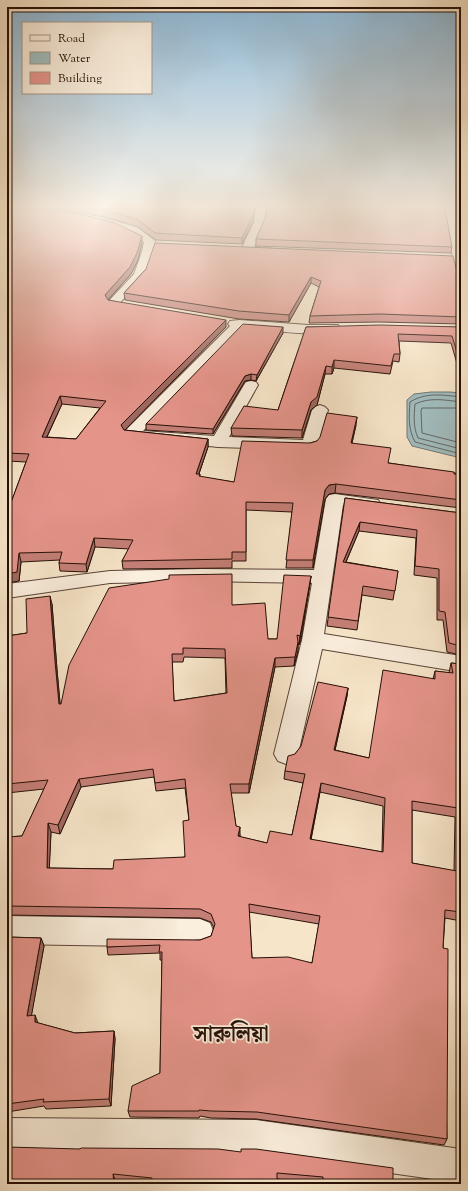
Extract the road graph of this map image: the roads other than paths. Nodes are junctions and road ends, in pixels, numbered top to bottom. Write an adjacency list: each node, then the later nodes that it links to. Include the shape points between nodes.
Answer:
1 (143, 264): 2 (street, via 139,275 113,303)
2 (128, 306)
3 (348, 328): 6 (street, via 308,329 232,323 131,434)
4 (252, 385): 6 (street)
5 (320, 410): 6 (street, via 310,445)
6 (218, 442)
7 (390, 506): 8 (street, via 335,499)
8 (323, 577): 9 (street, via 110,577); 10 (street)
9 (7, 591)
10 (313, 640): 11 (street); 12 (street)
11 (461, 664)
12 (286, 754)
13 (7, 930): 14 (street)
14 (200, 933)
15 (7, 1135): 16 (street, via 256,1137)
16 (461, 1166)

